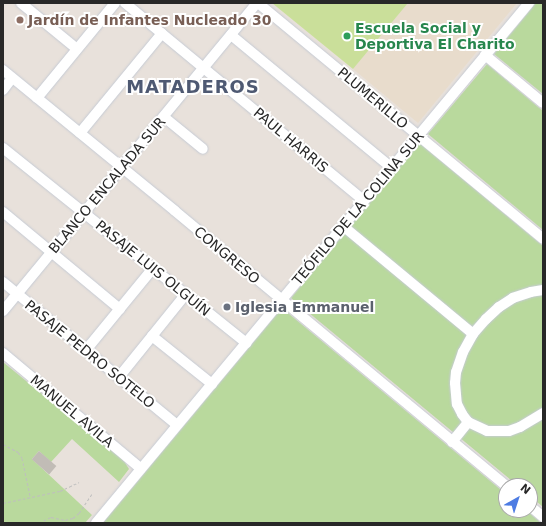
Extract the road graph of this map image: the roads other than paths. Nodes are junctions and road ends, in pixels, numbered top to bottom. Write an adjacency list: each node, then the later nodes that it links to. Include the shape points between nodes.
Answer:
1 (22, 3): 8 (street)
2 (115, 3): 8 (street)
3 (125, 3): 6 (street, PAUL HARRIS)
4 (258, 3): 7 (street, BLANCO ENCALADA SUR); 18 (street, PLUMERILLO)
5 (529, 3): 9 (street, TEÓFILO DE LA COLINA SUR)
6 (162, 33): 10 (street, PAUL HARRIS); 17 (street)
7 (231, 35): 10 (street, BLANCO ENCALADA SUR); 22 (street)
8 (77, 49): 14 (street)
9 (485, 55): 15 (street); 18 (street, TEÓFILO DE LA COLINA SUR)
10 (204, 68): 16 (street, BLANCO ENCALADA SUR); 23 (street, PAUL HARRIS)
11 (3, 70): 12 (street, CONGRESO)
12 (12, 78): 13 (street); 14 (street, CONGRESO)
13 (3, 90)
14 (37, 98): 17 (street, CONGRESO)
15 (543, 103)
16 (164, 116): 20 (street); 21 (street, BLANCO ENCALADA SUR)
17 (80, 133): 21 (street, CONGRESO)
18 (418, 136): 22 (street, TEÓFILO DE LA COLINA SUR); 27 (street, PLUMERILLO)
19 (3, 148): 25 (street, PASAJE LUIS OLGUÍN)
20 (203, 149)
21 (122, 167): 25 (street, BLANCO ENCALADA SUR); 34 (street, CONGRESO)
22 (392, 168): 23 (street, TEÓFILO DE LA COLINA SUR)
23 (364, 201): 26 (street, TEÓFILO DE LA COLINA SUR)
24 (3, 212): 28 (street)
25 (84, 213): 28 (street, BLANCO ENCALADA SUR); 29 (street, PASAJE LUIS OLGUÍN)
26 (343, 226): 34 (street, TEÓFILO DE LA COLINA SUR); 37 (street)
27 (543, 239)
28 (52, 252): 32 (street, BLANCO ENCALADA SUR); 35 (street)
29 (153, 268): 33 (street, PASAJE LUIS OLGUÍN); 35 (street)
30 (3, 282): 32 (street, PASAJE PEDRO SOTELO)
31 (543, 290): 37 (street, via 522,295 506,303 486,319)
32 (17, 294): 36 (street, BLANCO ENCALADA SUR); 40 (street, PASAJE PEDRO SOTELO)
33 (186, 294): 38 (street); 39 (street, PASAJE LUIS OLGUÍN)
34 (282, 300): 39 (street, TEÓFILO DE LA COLINA SUR); 47 (street, CONGRESO)
35 (120, 309): 40 (street)
36 (3, 311)
37 (473, 334): 45 (street, via 459,362 454,383 457,404)
38 (152, 336): 42 (street); 43 (street)
39 (246, 343): 43 (street, TEÓFILO DE LA COLINA SUR)
40 (86, 350): 42 (street, PASAJE PEDRO SOTELO)
41 (3, 353): 48 (street, MANUEL AVILA)
42 (119, 377): 46 (street, PASAJE PEDRO SOTELO)
43 (212, 384): 46 (street, TEÓFILO DE LA COLINA SUR)
44 (543, 414): 45 (street, via 509,430 487,431)
45 (468, 422): 47 (street)
46 (177, 425): 48 (street, TEÓFILO DE LA COLINA SUR)
47 (452, 442): 49 (street, CONGRESO)
48 (141, 469): 50 (street, TEÓFILO DE LA COLINA SUR)
49 (498, 479)
50 (96, 523)

